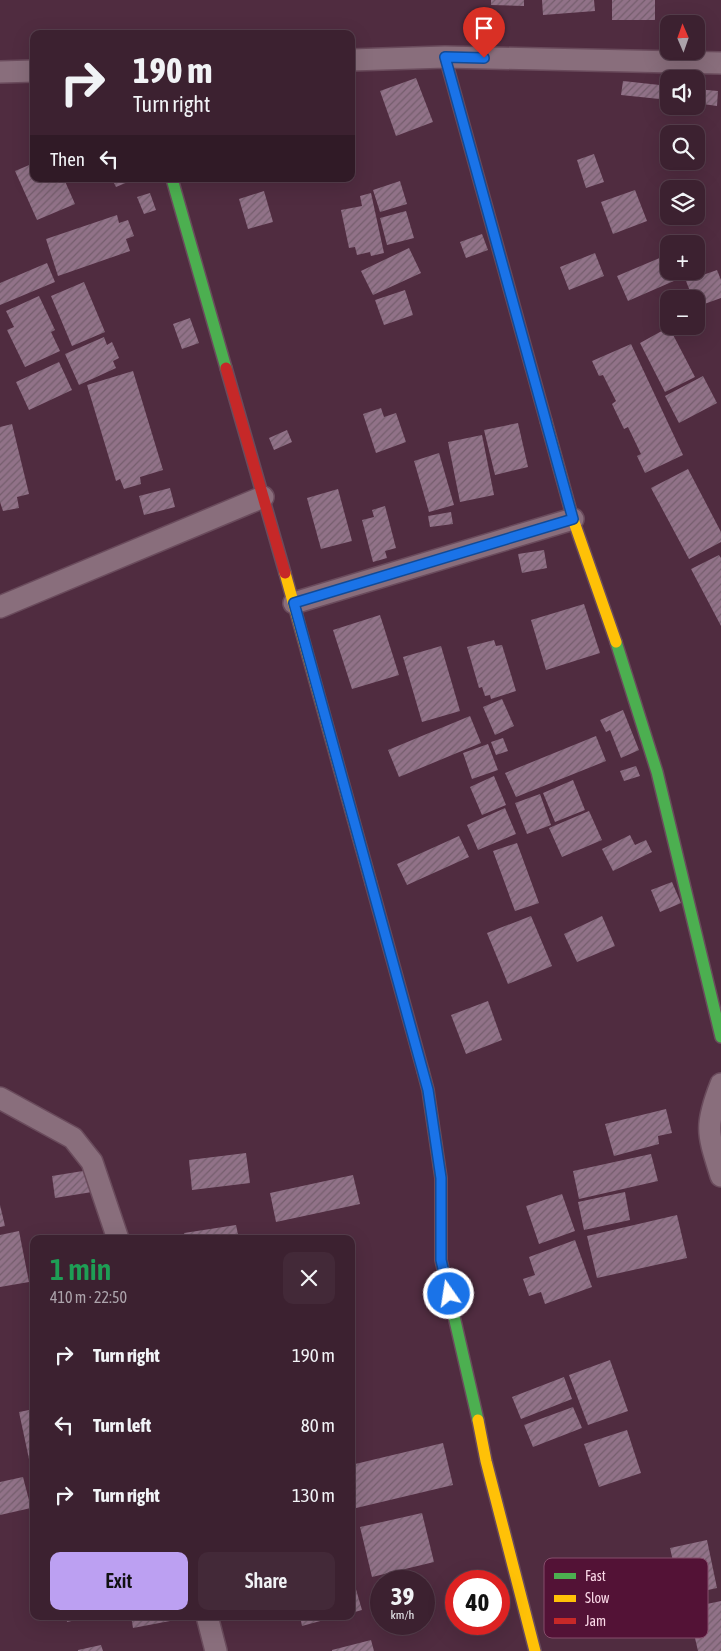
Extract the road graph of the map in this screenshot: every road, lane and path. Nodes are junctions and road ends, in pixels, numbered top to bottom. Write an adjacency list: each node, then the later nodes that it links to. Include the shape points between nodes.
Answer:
1 (445, 57): 2 (street); 3 (street); 8 (street)
2 (355, 60)
3 (721, 63)
4 (30, 71): 5 (street)
5 (0, 72)
6 (173, 182): 7 (street)
7 (263, 497): 9 (street); 10 (street)
8 (573, 519): 9 (street); 11 (street, via 657,772)
9 (294, 603): 18 (street, via 428,1090 441,1178 441,1260 486,1461)
10 (0, 607)
11 (721, 1037)
12 (721, 1084): 14 (street, via 712,1106 708,1132)
13 (0, 1098): 15 (street, via 73,1138 92,1162)
14 (721, 1176)
15 (117, 1235)
16 (208, 1620): 17 (street)
17 (216, 1651)
18 (535, 1651)

